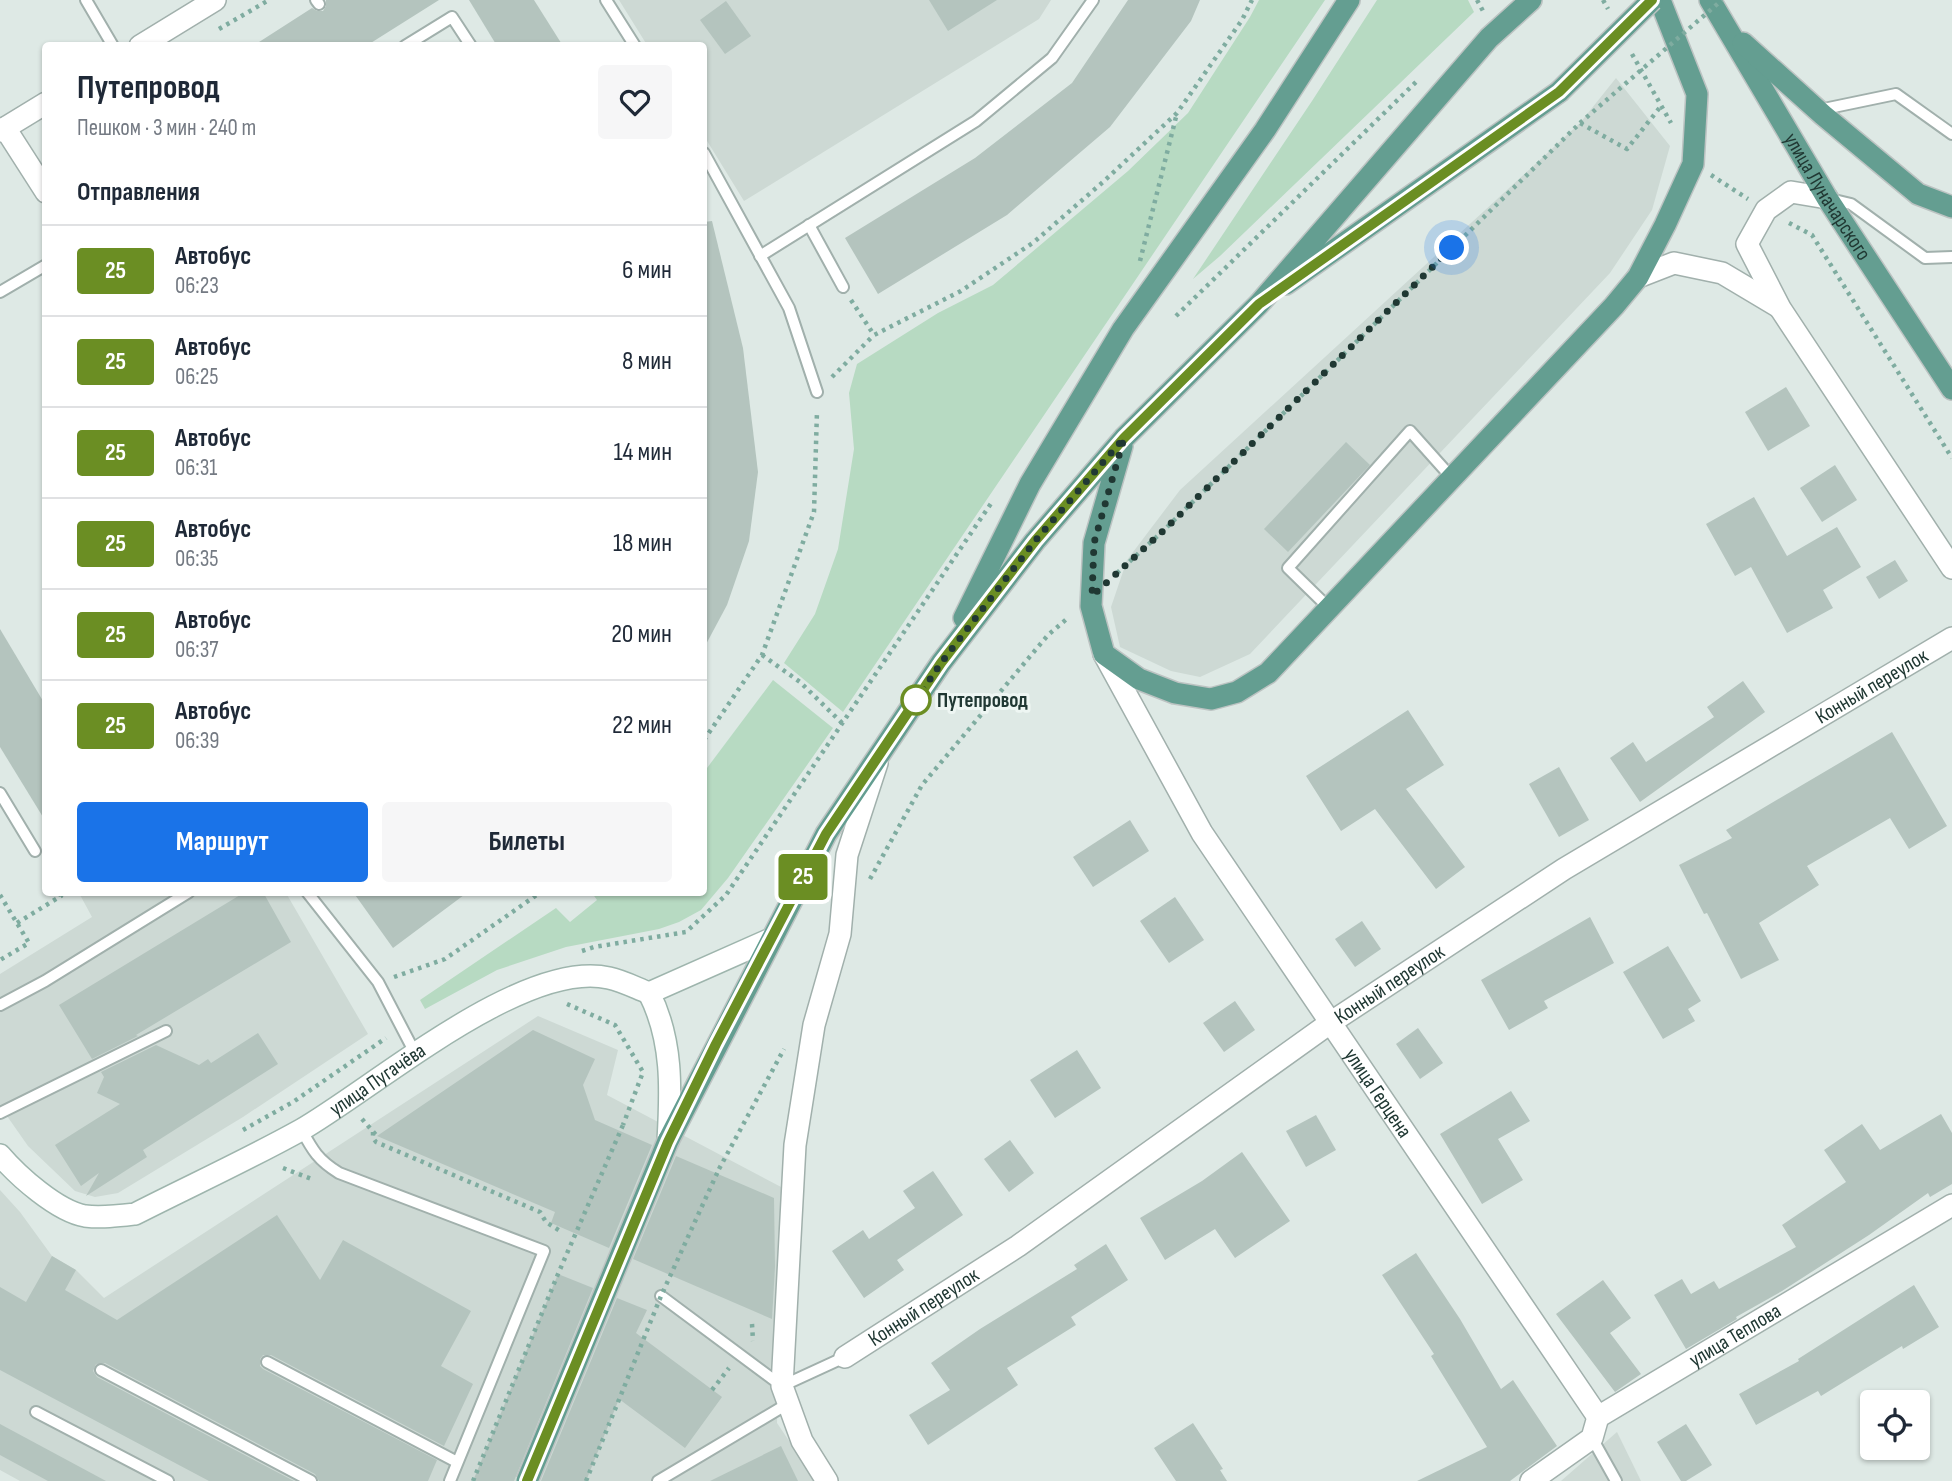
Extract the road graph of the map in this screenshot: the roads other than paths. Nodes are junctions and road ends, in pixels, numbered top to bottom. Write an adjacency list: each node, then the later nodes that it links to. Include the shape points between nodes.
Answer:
1 (86, 0): 11 (lane)
2 (215, 0): 12 (street)
3 (606, 0): 15 (lane)
4 (1093, 0): 24 (lane, via 1052,58 976,121)
5 (1349, 0): 41 (main road, via 1265,130 1123,329 1030,484)
6 (1531, 0): 31 (main road, via 1489,38)
7 (1652, 0): 31 (main road, bridge, via 1559,92)
8 (1660, 0): 28 (main road, via 1697,94 1693,164)
9 (1711, 0): 10 (main road, улица Луначарского)
10 (1728, 29): 17 (main road); 22 (main road, улица Луначарского)
11 (111, 42)
12 (147, 42)
13 (411, 42): 14 (lane, via 452,17)
14 (468, 42)
15 (632, 42)
16 (42, 106): 18 (street)
17 (1818, 110): 19 (lane, via 1896,94); 23 (main road, via 1918,194)
18 (3, 130): 21 (street)
19 (1952, 134)
20 (707, 159): 25 (lane)
21 (42, 186)
22 (1827, 198): 26 (lane, via 1852,204 1925,258); 32 (street, via 1791,192 1766,210 1747,244); 33 (main road, улица Луначарского)
23 (1952, 207)
24 (809, 225): 25 (lane); 29 (lane)
25 (760, 256): 34 (lane, via 789,308)
26 (1952, 257)
27 (42, 267): 30 (lane)
28 (1638, 276): 32 (street, via 1674,263 1722,273); 36 (main road)
29 (843, 287)
30 (0, 292)
31 (1259, 304): 35 (main road)
32 (1780, 308): 37 (street)
33 (1952, 389)
34 (817, 392)
35 (1124, 438): 40 (main road, via 1094,543 1091,607); 41 (main road, via 1035,541)
36 (1452, 478): 38 (main road); 38 (lane, via 1410,431 1288,568)
37 (1952, 568)
38 (1329, 608): 40 (main road, via 1268,673 1237,692 1211,699 1175,693 1139,679)
39 (1952, 638): 50 (street, Конный переулок, via 1564,869)
40 (1104, 654): 50 (street, улица Герцена, via 1202,833)
41 (941, 663): 42 (main road)
42 (880, 754): 47 (main road, via 826,834); 62 (street, via 847,855 840,934 814,1024 794,1145)
43 (0, 793): 44 (lane)
44 (35, 851)
45 (183, 896): 49 (lane)
46 (310, 896): 52 (lane, via 377,982)
47 (771, 939): 48 (street); 55 (main road)
48 (649, 993): 52 (street, улица Пугачёва, via 608,977 555,981 496,1004); 55 (street, via 666,1039 671,1085)
49 (0, 1005)
50 (1330, 1023): 59 (street, Конный переулок, via 1018,1246); 64 (street, улица Герцена)
51 (166, 1031): 53 (lane)
52 (415, 1053): 54 (street, улица Пугачёва)
53 (0, 1113)
54 (302, 1129): 56 (street, улица Пугачёва, via 135,1214 112,1217 82,1215 52,1201); 65 (lane, via 313,1152 339,1173 544,1251)
55 (668, 1142): 69 (main road, bridge)
56 (0, 1156)
57 (1952, 1205): 64 (street, улица Теплова)
58 (661, 1296): 62 (lane, via 740,1354)
59 (845, 1357): 62 (lane)
60 (267, 1362): 65 (lane)
61 (101, 1370): 67 (lane)
62 (785, 1395): 70 (lane); 71 (street, via 802,1441)
63 (36, 1412): 66 (lane)
64 (1595, 1427): 72 (street, улица Теплова); 73 (lane)
65 (457, 1462): 68 (lane)
66 (168, 1481)
67 (311, 1481)
68 (450, 1481)
69 (527, 1481)
70 (658, 1481)
71 (827, 1481)
72 (1531, 1481)
73 (1616, 1481)

